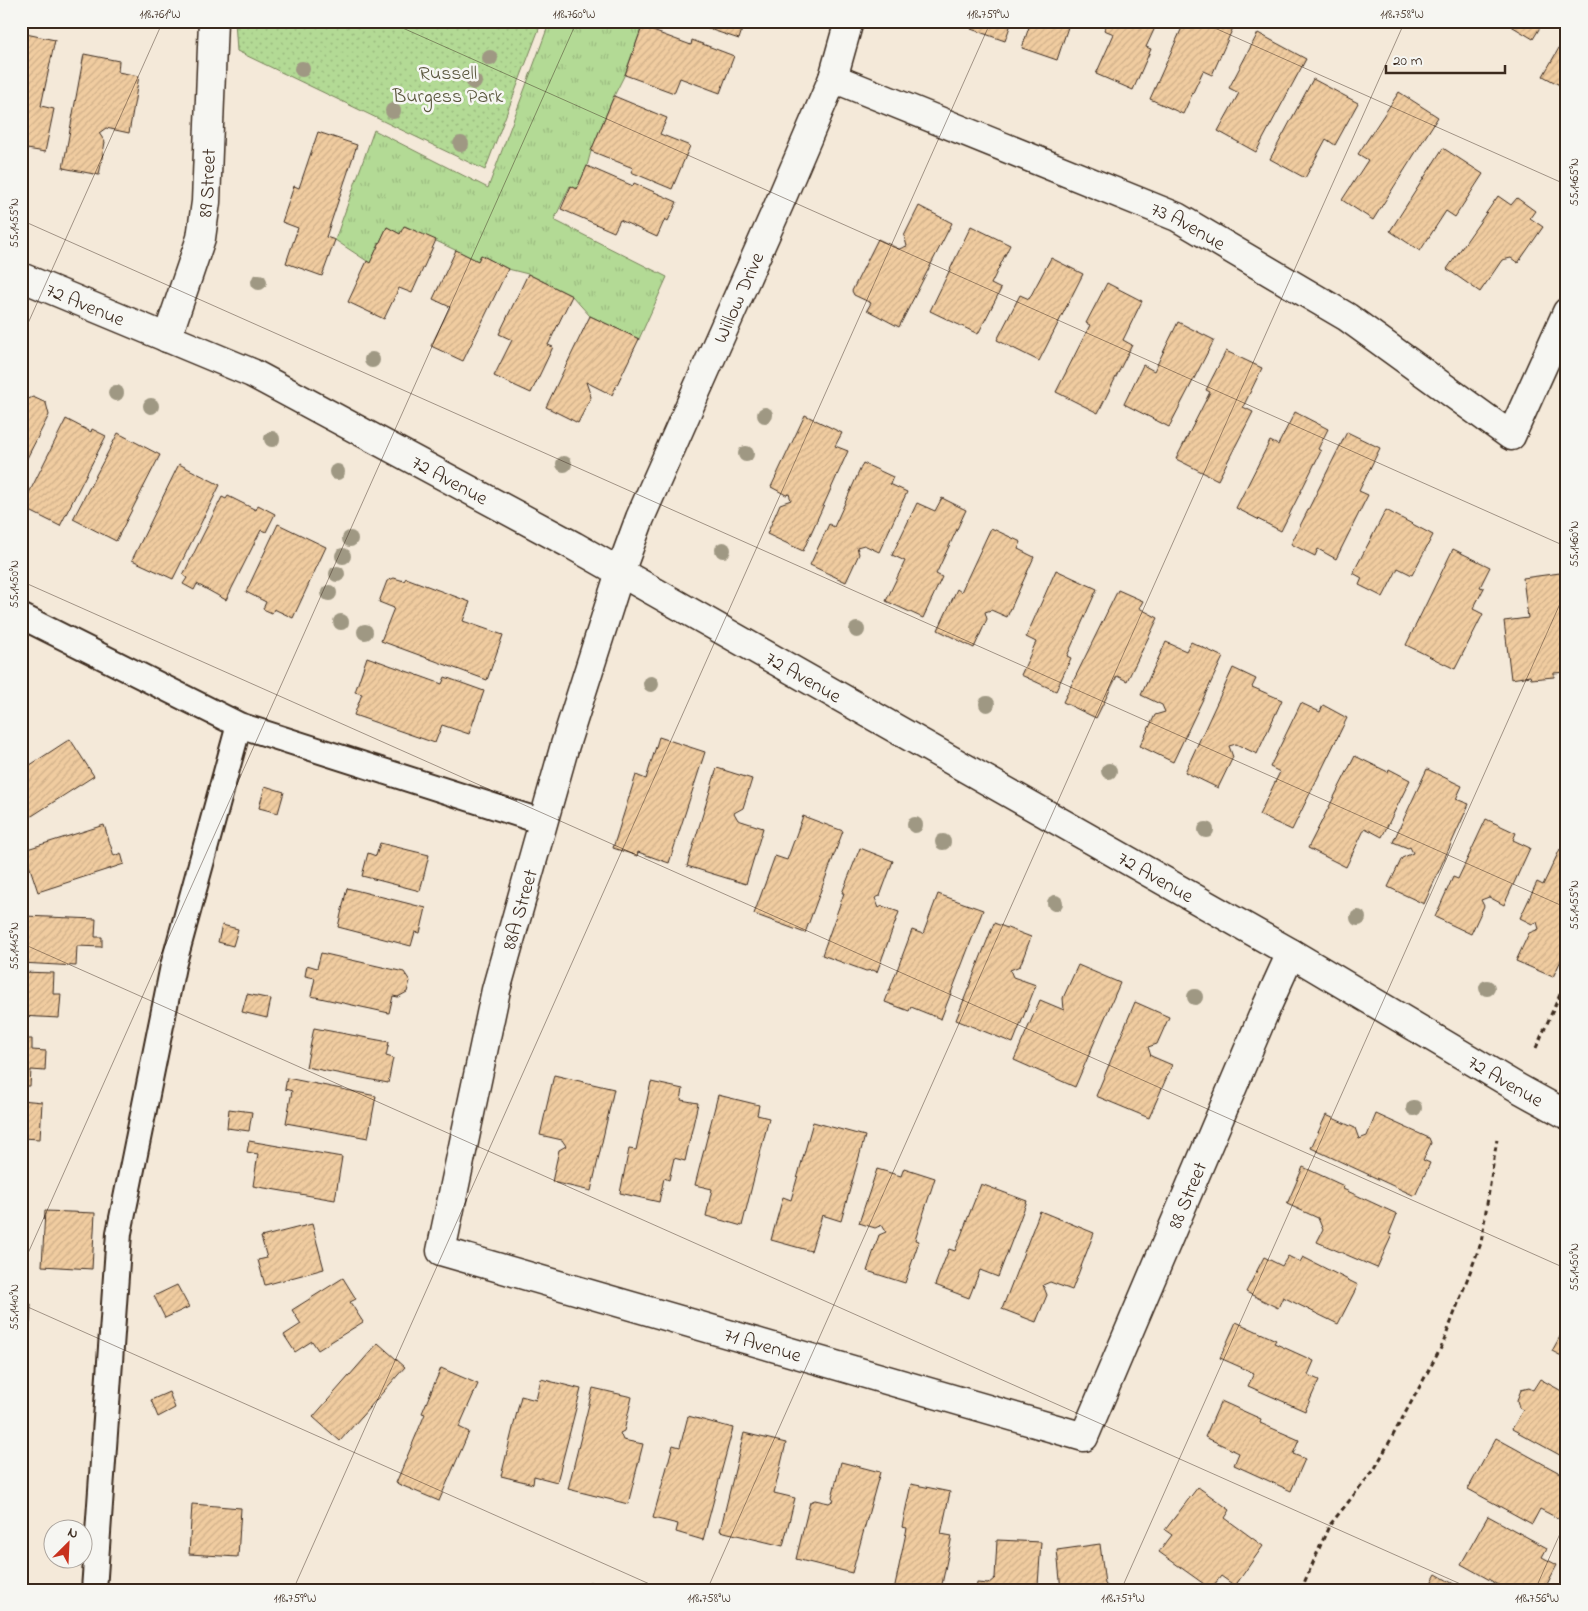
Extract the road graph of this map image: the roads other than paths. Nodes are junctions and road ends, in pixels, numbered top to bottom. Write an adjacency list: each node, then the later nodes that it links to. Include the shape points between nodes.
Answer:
1 (213, 21): 6 (street, 89 Street, via 206,202 201,238)
2 (850, 21): 3 (street, Willow Drive)
3 (833, 78): 5 (street, 73 Avenue, via 1177,217 1347,317 1511,436); 7 (street, Willow Drive, via 640,518)
4 (21, 277): 6 (street, 72 Avenue)
5 (1567, 312)
6 (167, 338): 7 (street, 72 Avenue, via 261,378)
7 (620, 572): 10 (street, 88A Street); 11 (street, 72 Avenue)
8 (21, 616): 9 (lane)
9 (239, 725): 10 (lane); 15 (lane, via 173,966 119,1233)
10 (543, 822): 13 (street, 88A Street, via 496,990)
11 (1291, 953): 12 (street, 72 Avenue); 14 (street, 88 Street)
12 (1567, 1115)
13 (441, 1251): 14 (street, 71 Avenue)
14 (1084, 1437)
15 (94, 1590)

